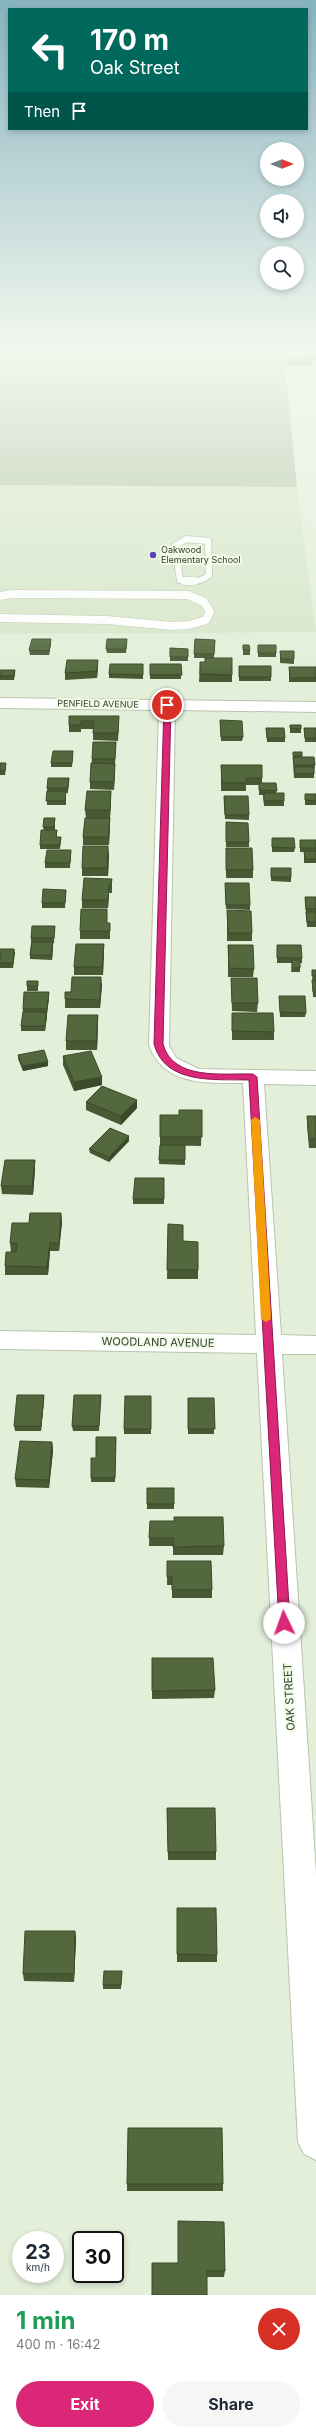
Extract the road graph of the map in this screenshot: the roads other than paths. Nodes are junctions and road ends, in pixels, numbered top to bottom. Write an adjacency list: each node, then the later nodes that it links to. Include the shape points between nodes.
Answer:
1 (189, 582): 1 (lane, via 206,579 209,575 208,541 186,539 175,546 180,580); 3 (lane)
2 (0, 596): 3 (lane)
3 (188, 596): 4 (lane, via 210,606 209,617 203,622 190,625)
4 (0, 618)
5 (0, 703): 6 (street, PENFIELD AVENUE)
6 (167, 705): 7 (street, PENFIELD AVENUE); 8 (street, via 159,1044 166,1060 183,1072 199,1076)
7 (316, 707)
8 (253, 1077): 9 (street); 11 (street, OAK STREET)
9 (316, 1078)
10 (0, 1340): 11 (street, WOODLAND AVENUE)
11 (268, 1344): 12 (street, WOODLAND AVENUE); 13 (street, OAK STREET)
12 (316, 1345)
13 (316, 2142)

